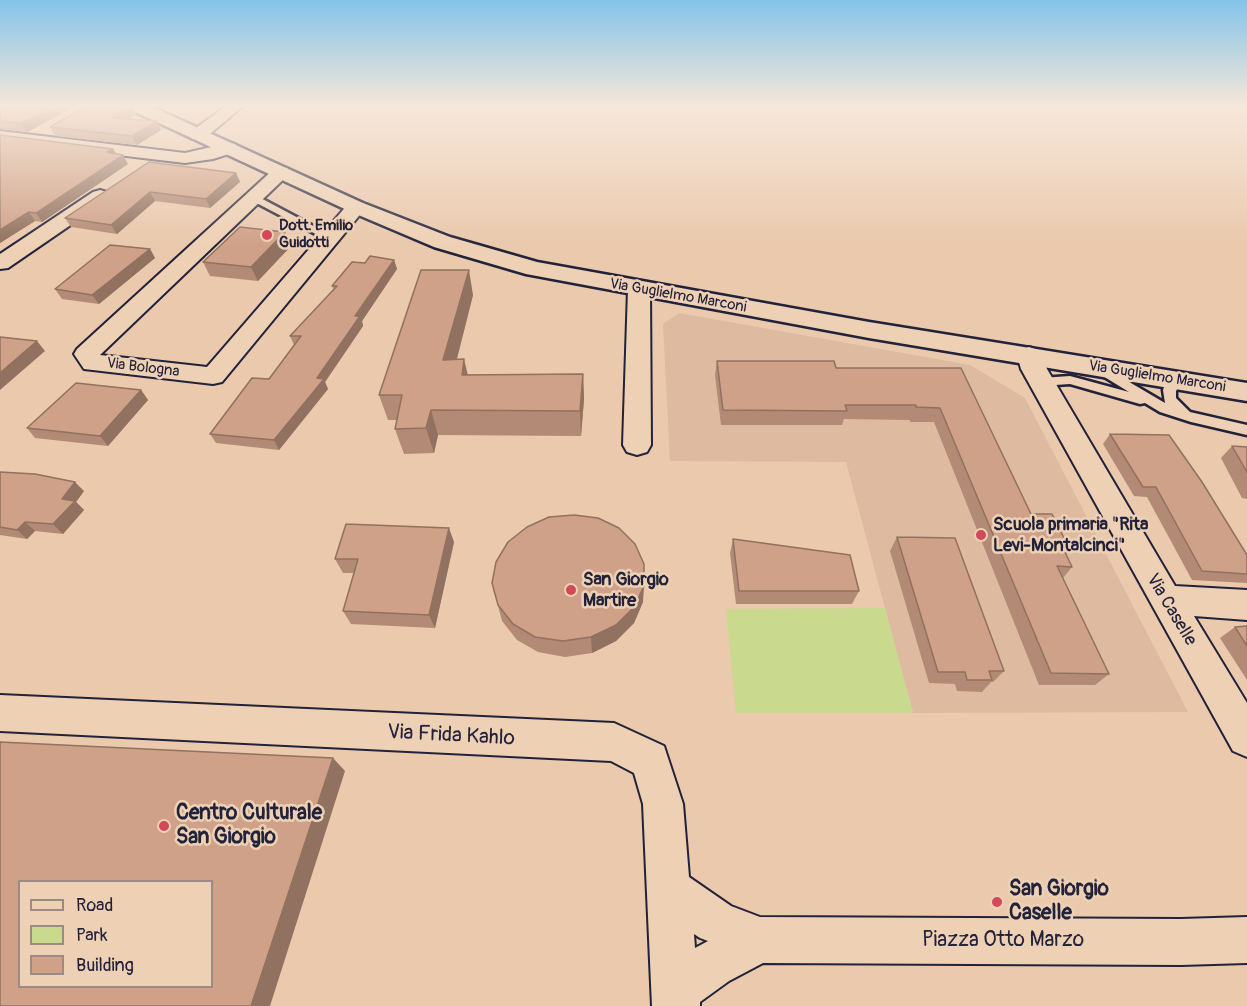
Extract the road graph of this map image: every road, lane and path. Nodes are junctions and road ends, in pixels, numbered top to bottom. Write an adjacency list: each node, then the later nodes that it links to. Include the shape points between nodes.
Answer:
1 (143, 153): 4 (street)
2 (213, 153): 4 (street, via 185,158)
3 (240, 153): 6 (main road, Via Guglielmo Marconi)
4 (160, 155): 5 (street)
5 (141, 168)
6 (281, 172): 8 (street, Via Bologna); 9 (main road, Via Guglielmo Marconi)
7 (113, 187): 11 (street)
8 (252, 197): 10 (lane); 10 (street, Via Bologna, via 86,354 93,363 213,376)
9 (356, 207): 10 (street, Via Bologna); 12 (main road, Via Guglielmo Marconi, via 453,246 534,269)
10 (331, 238)
11 (0, 263)
12 (639, 289): 14 (main road, Via Guglielmo Marconi, via 869,330); 20 (street)
13 (1098, 367): 14 (main road, Via Guglielmo Marconi); 15 (main road, Via Guglielmo Marconi); 17 (lane)
14 (1035, 368): 17 (lane); 21 (street, Via Caselle)
15 (1177, 381): 16 (main road, Via Guglielmo Marconi); 18 (lane, via 1170,390 1170,400)
16 (1247, 392)
17 (1165, 409): 18 (lane)
18 (1196, 419): 19 (lane)
19 (1247, 430)
20 (637, 445)
21 (1165, 600): 22 (street); 24 (street, Via Caselle)
22 (1247, 605)
23 (0, 713): 25 (street, Via Frida Kahlo, via 614,741 650,760 663,804)
24 (1246, 735)
25 (669, 890): 26 (street, Piazza Otto Marzo, via 716,922); 28 (street, Via Frida Kahlo)
26 (760, 940): 27 (street, Piazza Otto Marzo); 28 (street, Piazza Otto Marzo, via 712,964)
27 (1247, 940)
28 (676, 998)

